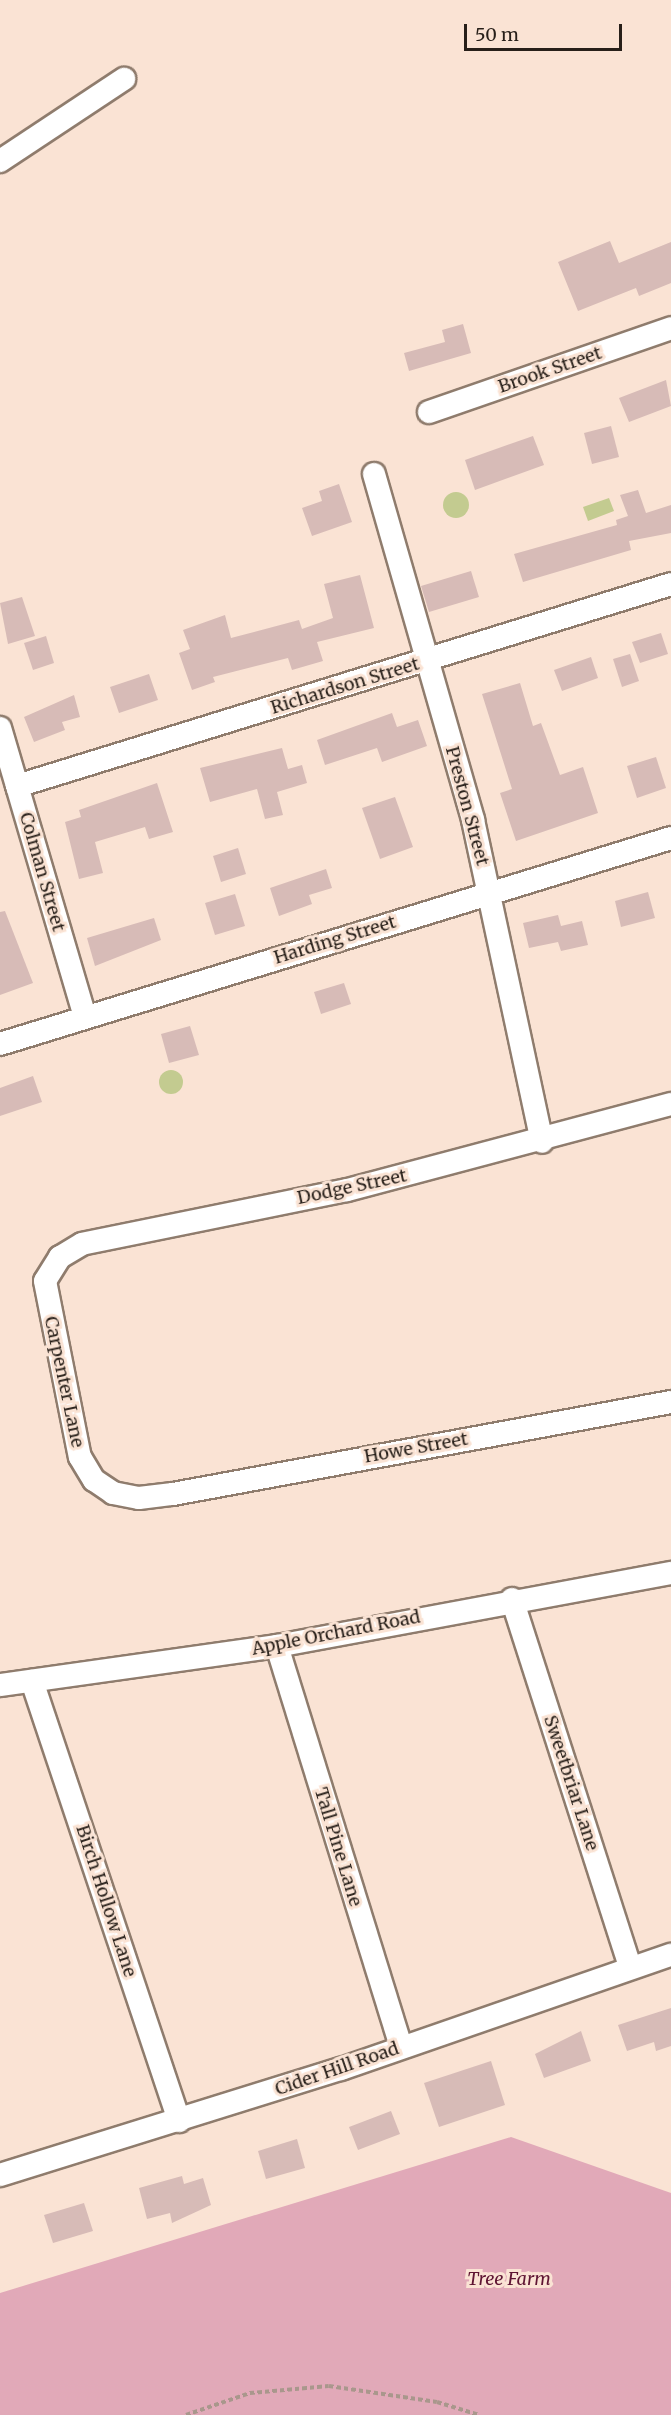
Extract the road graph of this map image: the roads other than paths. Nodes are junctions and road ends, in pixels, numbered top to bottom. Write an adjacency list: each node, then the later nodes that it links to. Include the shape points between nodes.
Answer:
1 (124, 79): 2 (street)
2 (0, 161)
3 (671, 328): 4 (street, Brook Street)
4 (429, 412)
5 (374, 474): 7 (street, Preston Street)
6 (671, 584): 7 (street, Richardson Street)
7 (426, 661): 9 (street, Richardson Street); 11 (street, Preston Street)
8 (0, 728): 9 (street, Colman Street)
9 (17, 786): 12 (street, Colman Street)
10 (671, 838): 11 (street, Harding Street)
11 (490, 891): 12 (street, Harding Street); 15 (street, Preston Street, via 501,970)
12 (85, 1016): 13 (street, Harding Street)
13 (0, 1044)
14 (671, 1104): 15 (street, Dodge Street)
15 (542, 1142): 16 (street, Dodge Street, via 347,1190 82,1244 60,1257)
16 (45, 1281): 18 (street, Carpenter Lane, via 80,1457 94,1480 113,1493)
17 (671, 1402): 18 (street, Howe Street)
18 (160, 1495)
19 (671, 1573): 20 (street, Apple Orchard Road)
20 (512, 1599): 21 (street, Apple Orchard Road); 25 (street, Sweetbriar Lane)
21 (276, 1646): 22 (street, Apple Orchard Road); 26 (street, Tall Pine Lane)
22 (32, 1681): 23 (street, Apple Orchard Road); 27 (street, Birch Hollow Lane)
23 (0, 1685)
24 (671, 1955): 25 (street, Cider Hill Road)
25 (630, 1967): 26 (street, Cider Hill Road)
26 (401, 2047): 27 (street, Cider Hill Road)
27 (179, 2121): 28 (street, Cider Hill Road)
28 (0, 2175)

